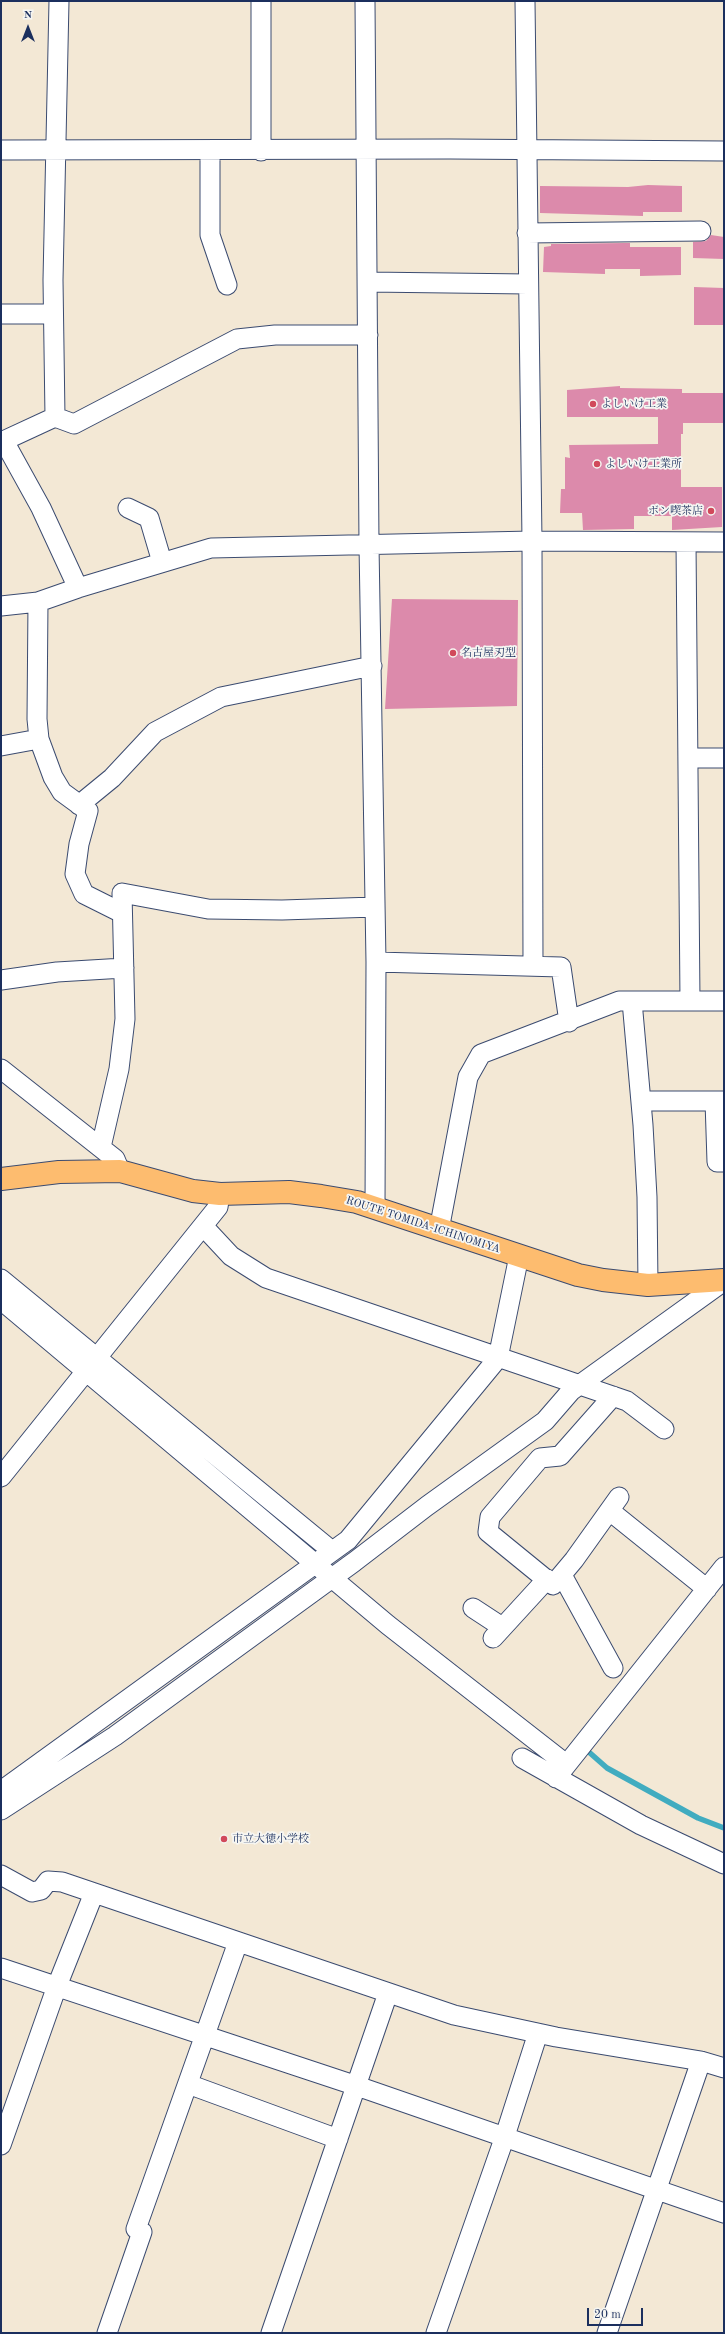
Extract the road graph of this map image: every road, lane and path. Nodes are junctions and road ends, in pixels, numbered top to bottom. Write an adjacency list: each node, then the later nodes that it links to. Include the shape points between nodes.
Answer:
1 (59, 1): 7 (street)
2 (261, 1): 8 (street)
3 (365, 1): 9 (street)
4 (525, 1): 5 (street)
5 (526, 149): 9 (street); 11 (street); 13 (street)
6 (1, 150): 7 (street)
7 (56, 150): 10 (street); 18 (street)
8 (261, 150): 9 (street); 10 (street)
9 (367, 150): 14 (street)
10 (210, 151): 16 (street, via 210,235)
11 (724, 151)
12 (701, 231): 13 (street)
13 (527, 233): 15 (street)
14 (368, 282): 15 (street); 19 (street)
15 (528, 284): 23 (street)
16 (227, 285)
17 (1, 314): 18 (street)
18 (53, 314): 20 (street)
19 (368, 335): 20 (street, via 275,335 237,339 74,424); 26 (street)
20 (55, 417): 21 (street)
21 (2, 441): 28 (street, via 41,508)
22 (128, 508): 27 (street, via 149,518)
23 (532, 541): 24 (street); 26 (street); 40 (street)
24 (686, 542): 25 (street); 34 (street)
25 (724, 542)
26 (370, 545): 27 (street, via 211,548); 31 (street)
27 (162, 562): 28 (street)
28 (78, 588): 29 (street)
29 (38, 602): 30 (street); 32 (street, via 37,719)
30 (1, 606)
31 (372, 666): 36 (street, via 221,697 155,732 112,778); 37 (street)
32 (40, 739): 33 (street); 36 (street, via 53,777 62,792)
33 (1, 746)
34 (688, 758): 35 (street); 44 (street)
35 (724, 758)
36 (79, 805): 38 (street, via 88,811 79,844 75,874 84,894)
37 (375, 907): 38 (street, via 208,910 122,893); 39 (street)
38 (122, 914): 41 (street)
39 (376, 962): 40 (street); 55 (street)
40 (533, 966): 46 (street, via 561,967)
41 (124, 968): 42 (street, via 57,972); 50 (street, via 125,1019 119,1068)
42 (1, 980)
43 (632, 1001): 44 (street); 46 (street, via 619,1001); 48 (street)
44 (690, 1001): 45 (street)
45 (724, 1001)
46 (569, 1022): 57 (street, via 481,1054 468,1077)
47 (1, 1069): 50 (street)
48 (641, 1101): 49 (street); 61 (street, via 647,1197)
49 (720, 1101): 51 (street, via 717,1162)
50 (101, 1147): 52 (street, via 115,1159)
51 (724, 1162)
52 (120, 1172): 53 (main road, ROUTE TOMIDA-ICHINOMIYA, via 59,1172); 54 (main road, ROUTE TOMIDA-ICHINOMIYA, via 193,1191)
53 (1, 1179)
54 (220, 1194): 55 (main road, ROUTE TOMIDA-ICHINOMIYA, via 289,1192 357,1202); 56 (street, via 218,1207)
55 (375, 1208): 57 (main road, ROUTE TOMIDA-ICHINOMIYA)
56 (203, 1226): 63 (street, via 231,1256 266,1278); 64 (street)
57 (439, 1230): 58 (main road, ROUTE TOMIDA-ICHINOMIYA)
58 (519, 1256): 61 (main road, ROUTE TOMIDA-ICHINOMIYA, via 578,1275); 63 (street)
59 (1, 1279): 64 (street)
60 (724, 1280): 61 (main road, ROUTE TOMIDA-ICHINOMIYA); 65 (street)
61 (648, 1285)
62 (1, 1300): 64 (street)
63 (498, 1358): 65 (street); 69 (street, via 348,1540)
64 (92, 1364): 68 (street); 69 (street); 70 (street)
65 (581, 1384): 66 (street); 73 (street, via 571,1391 545,1420)
66 (613, 1396): 67 (street, via 627,1400); 72 (street, via 560,1456 540,1458 490,1517 488,1532)
67 (664, 1429)
68 (1, 1477)
69 (332, 1551): 70 (street)
70 (315, 1564): 73 (street); 79 (street)
71 (724, 1567): 74 (street)
72 (554, 1577): 74 (street, via 614,1504); 75 (street, via 498,1633); 76 (street)
73 (332, 1578): 78 (street); 80 (street, via 115,1736)
74 (707, 1588): 78 (street)
75 (473, 1608)
76 (613, 1668)
77 (522, 1758): 78 (street)
78 (561, 1771): 81 (street, via 641,1825)
79 (1, 1791)
80 (1, 1810)
81 (724, 1864)
82 (1, 1875): 83 (street, via 32,1892 41,1890 48,1881 62,1882)
83 (94, 1893): 84 (street); 86 (street)
84 (238, 1942): 87 (street); 89 (street)
85 (1, 1968): 86 (street)
86 (57, 1986): 89 (street); 96 (street)
87 (388, 1993): 88 (street, via 454,2015); 93 (street)
88 (538, 2033): 90 (street); 95 (street)
89 (204, 2037): 92 (street); 93 (street)
90 (701, 2061): 91 (street); 97 (street)
91 (724, 2068)
92 (188, 2084): 94 (street); 100 (street, via 136,2229 142,2232)
93 (357, 2086): 94 (street); 95 (street)
94 (338, 2139): 99 (street)
95 (504, 2139): 97 (street); 101 (street)
96 (1, 2145)
97 (655, 2189): 98 (street); 102 (street)
98 (724, 2213)
99 (273, 2332)
100 (106, 2333)
101 (436, 2333)
102 (607, 2333)

